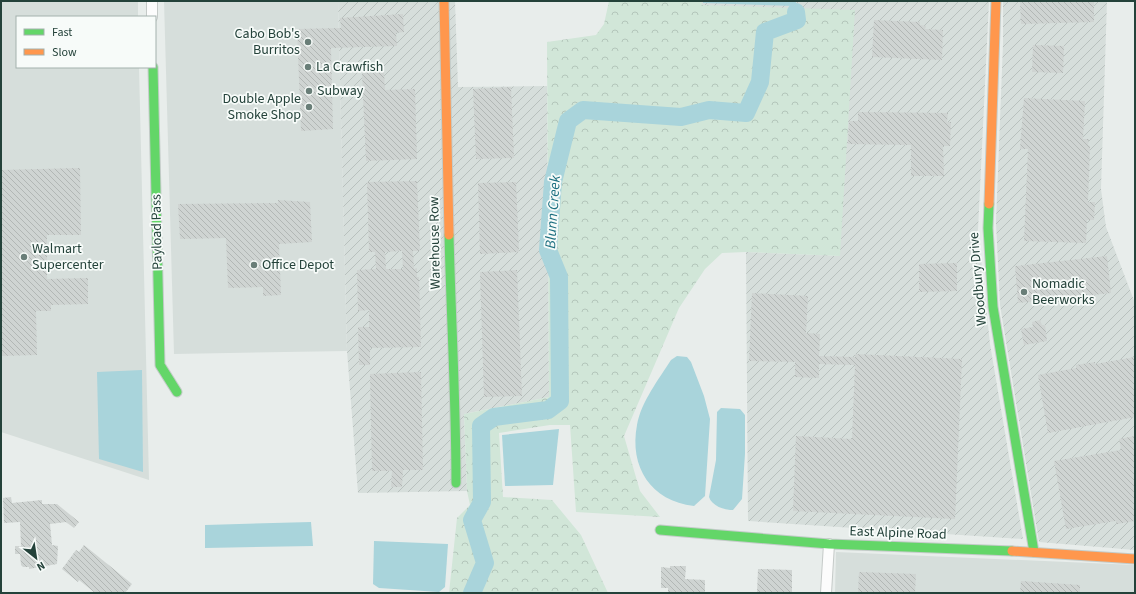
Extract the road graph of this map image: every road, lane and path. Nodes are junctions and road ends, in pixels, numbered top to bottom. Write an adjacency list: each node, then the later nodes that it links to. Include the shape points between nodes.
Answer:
1 (152, 1): 4 (street)
2 (444, 1): 7 (street, Warehouse Row)
3 (996, 1): 10 (street, Woodbury Drive, via 988,228 990,266 994,315)
4 (152, 16)
5 (153, 68): 6 (street, Payload Pass, via 160,365)
6 (178, 392)
7 (456, 483)
8 (660, 530): 9 (street, East Alpine Road)
9 (829, 544): 10 (street, East Alpine Road); 12 (street)
10 (1034, 552): 11 (street, East Alpine Road)
11 (1135, 559)
12 (826, 593)

